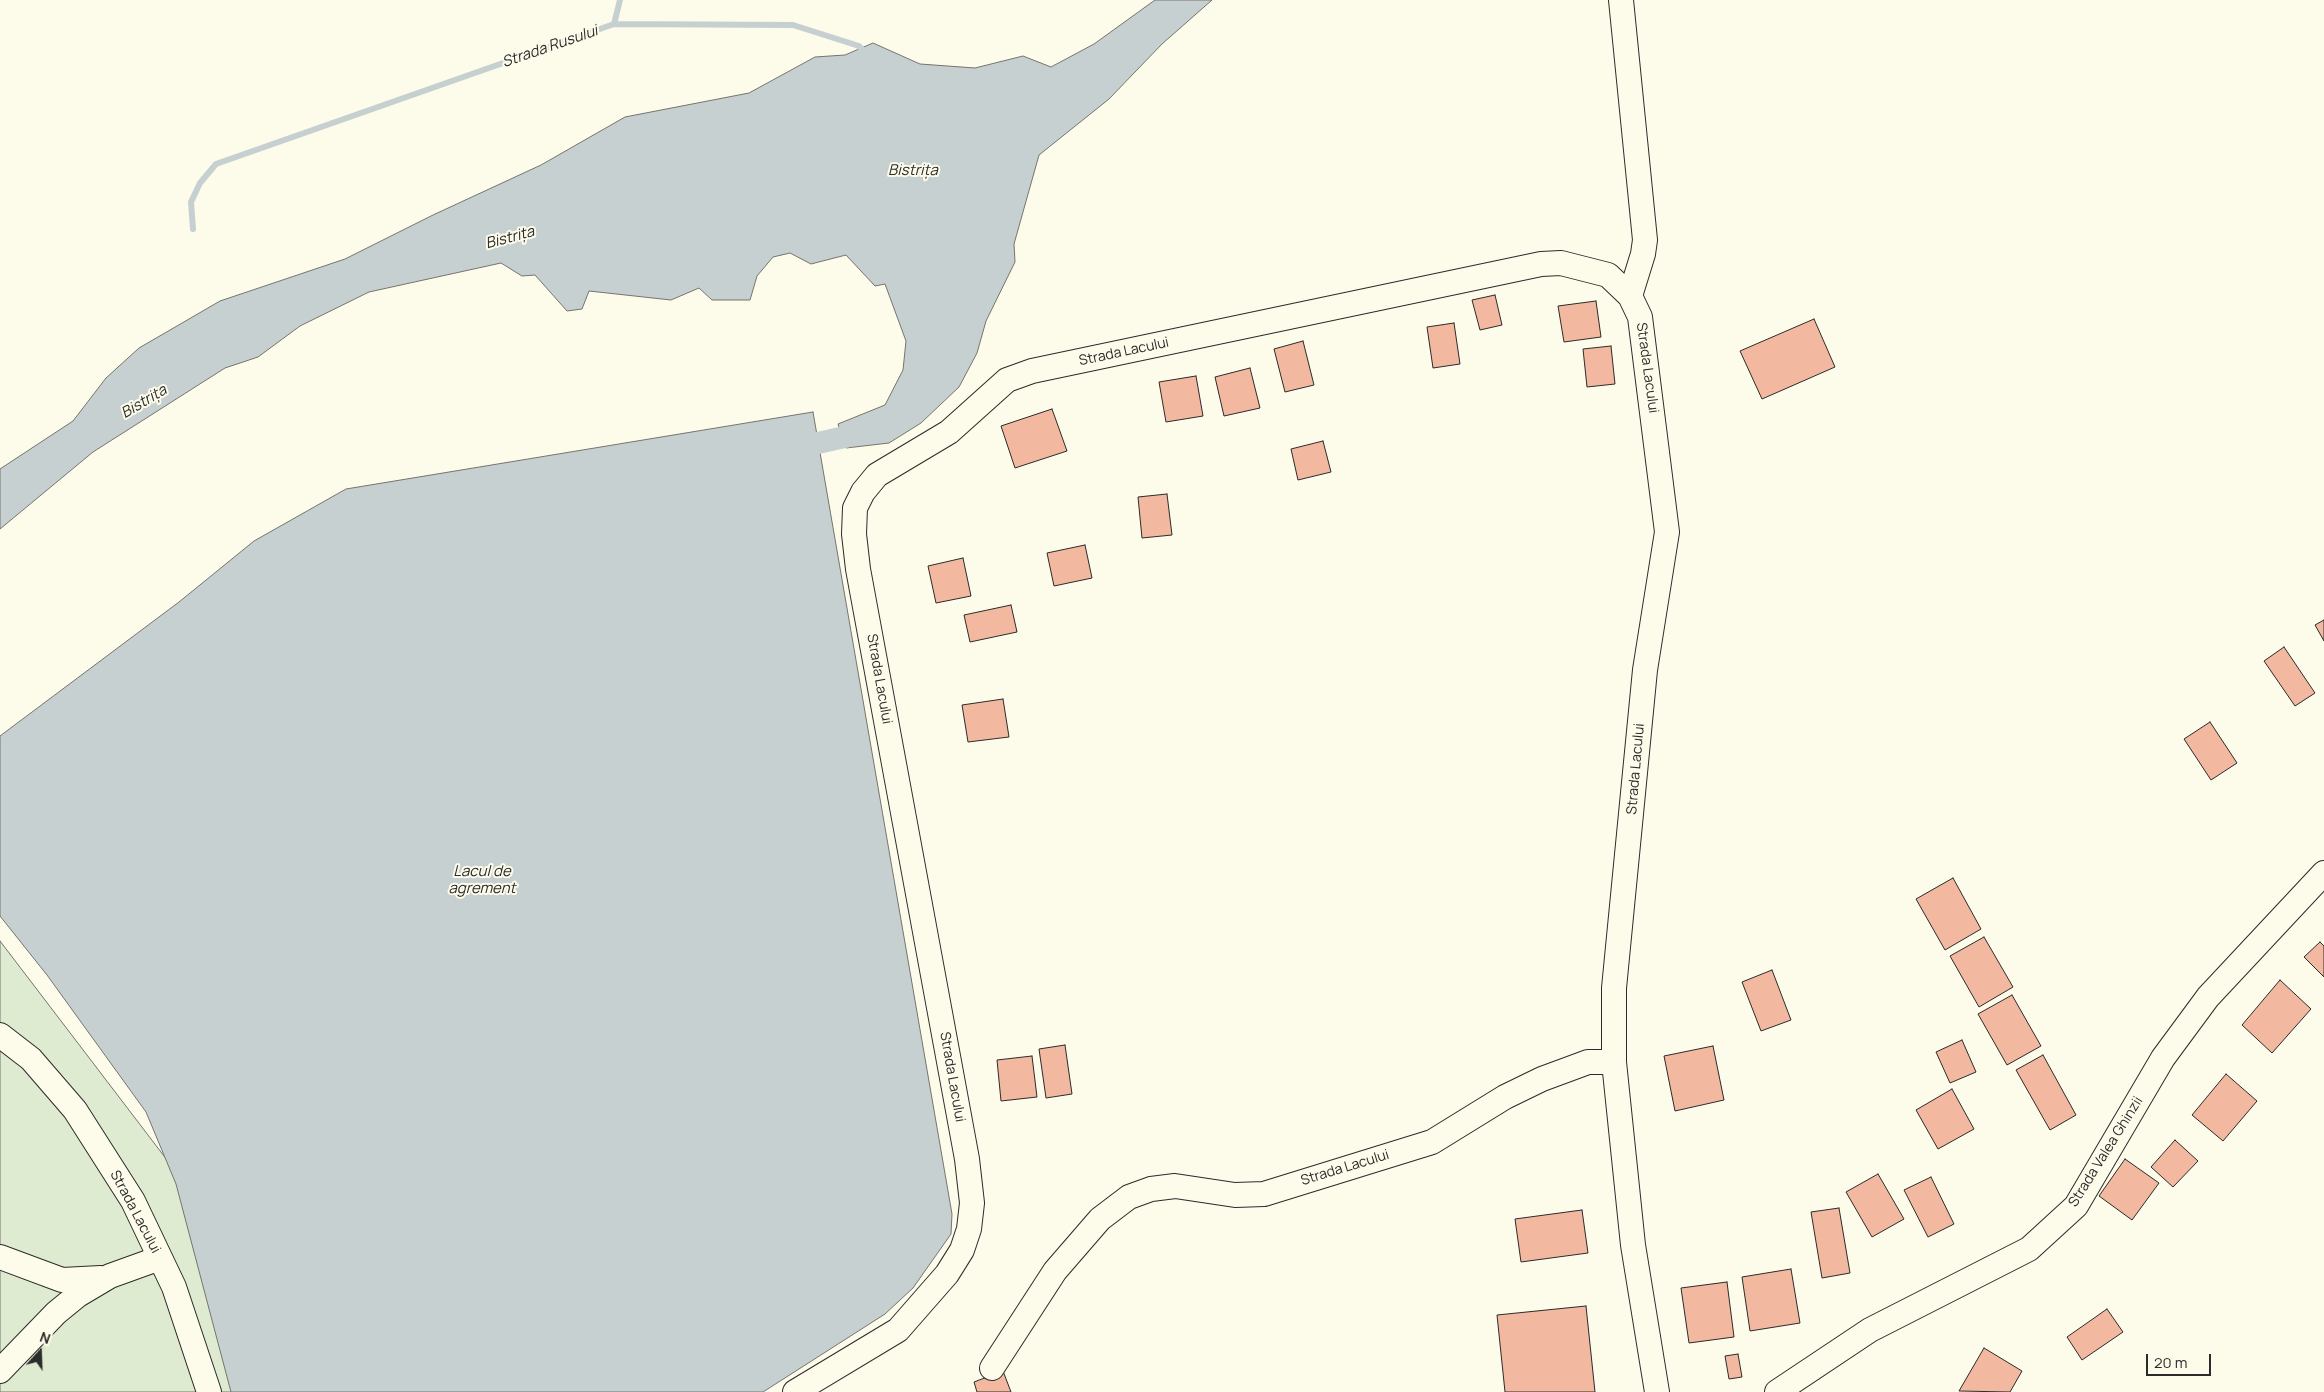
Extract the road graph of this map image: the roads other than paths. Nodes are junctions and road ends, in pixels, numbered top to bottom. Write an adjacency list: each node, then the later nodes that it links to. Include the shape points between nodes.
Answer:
1 (1621, 0): 2 (street, via 1645,240 1644,254)
2 (1630, 296): 5 (street, Strada Lacului, via 1644,335 1667,532 1645,670 1614,988); 12 (street, Strada Lacului, via 1608,275 1561,263 1541,264 1032,371 1007,380 949,432 877,476 863,492 855,508 858,569 965,1149 972,1203 962,1250 947,1274 898,1330)
3 (2324, 873): 14 (street, Strada Valea Ghinzii, via 2208,996 2163,1058 2076,1206 2029,1250 1870,1330)
4 (0, 1035): 7 (street, Strada Lacului, via 31,1059 75,1110 133,1200)
5 (1614, 1062): 9 (street, Strada Lacului, via 1588,1062 1542,1078 1432,1142 1264,1194 1235,1195 1175,1186 1151,1189 1129,1197 1100,1219 1055,1270); 13 (street, Strada Lacului, via 1633,1245)
6 (0, 1257): 8 (street, via 62,1280)
7 (160, 1258): 8 (street); 11 (street, Strada Lacului, via 174,1287)
8 (110, 1276): 10 (street, via 56,1313)
9 (992, 1368)
10 (0, 1371)
11 (209, 1392)
12 (795, 1392)
13 (1657, 1392)
14 (1777, 1392)

